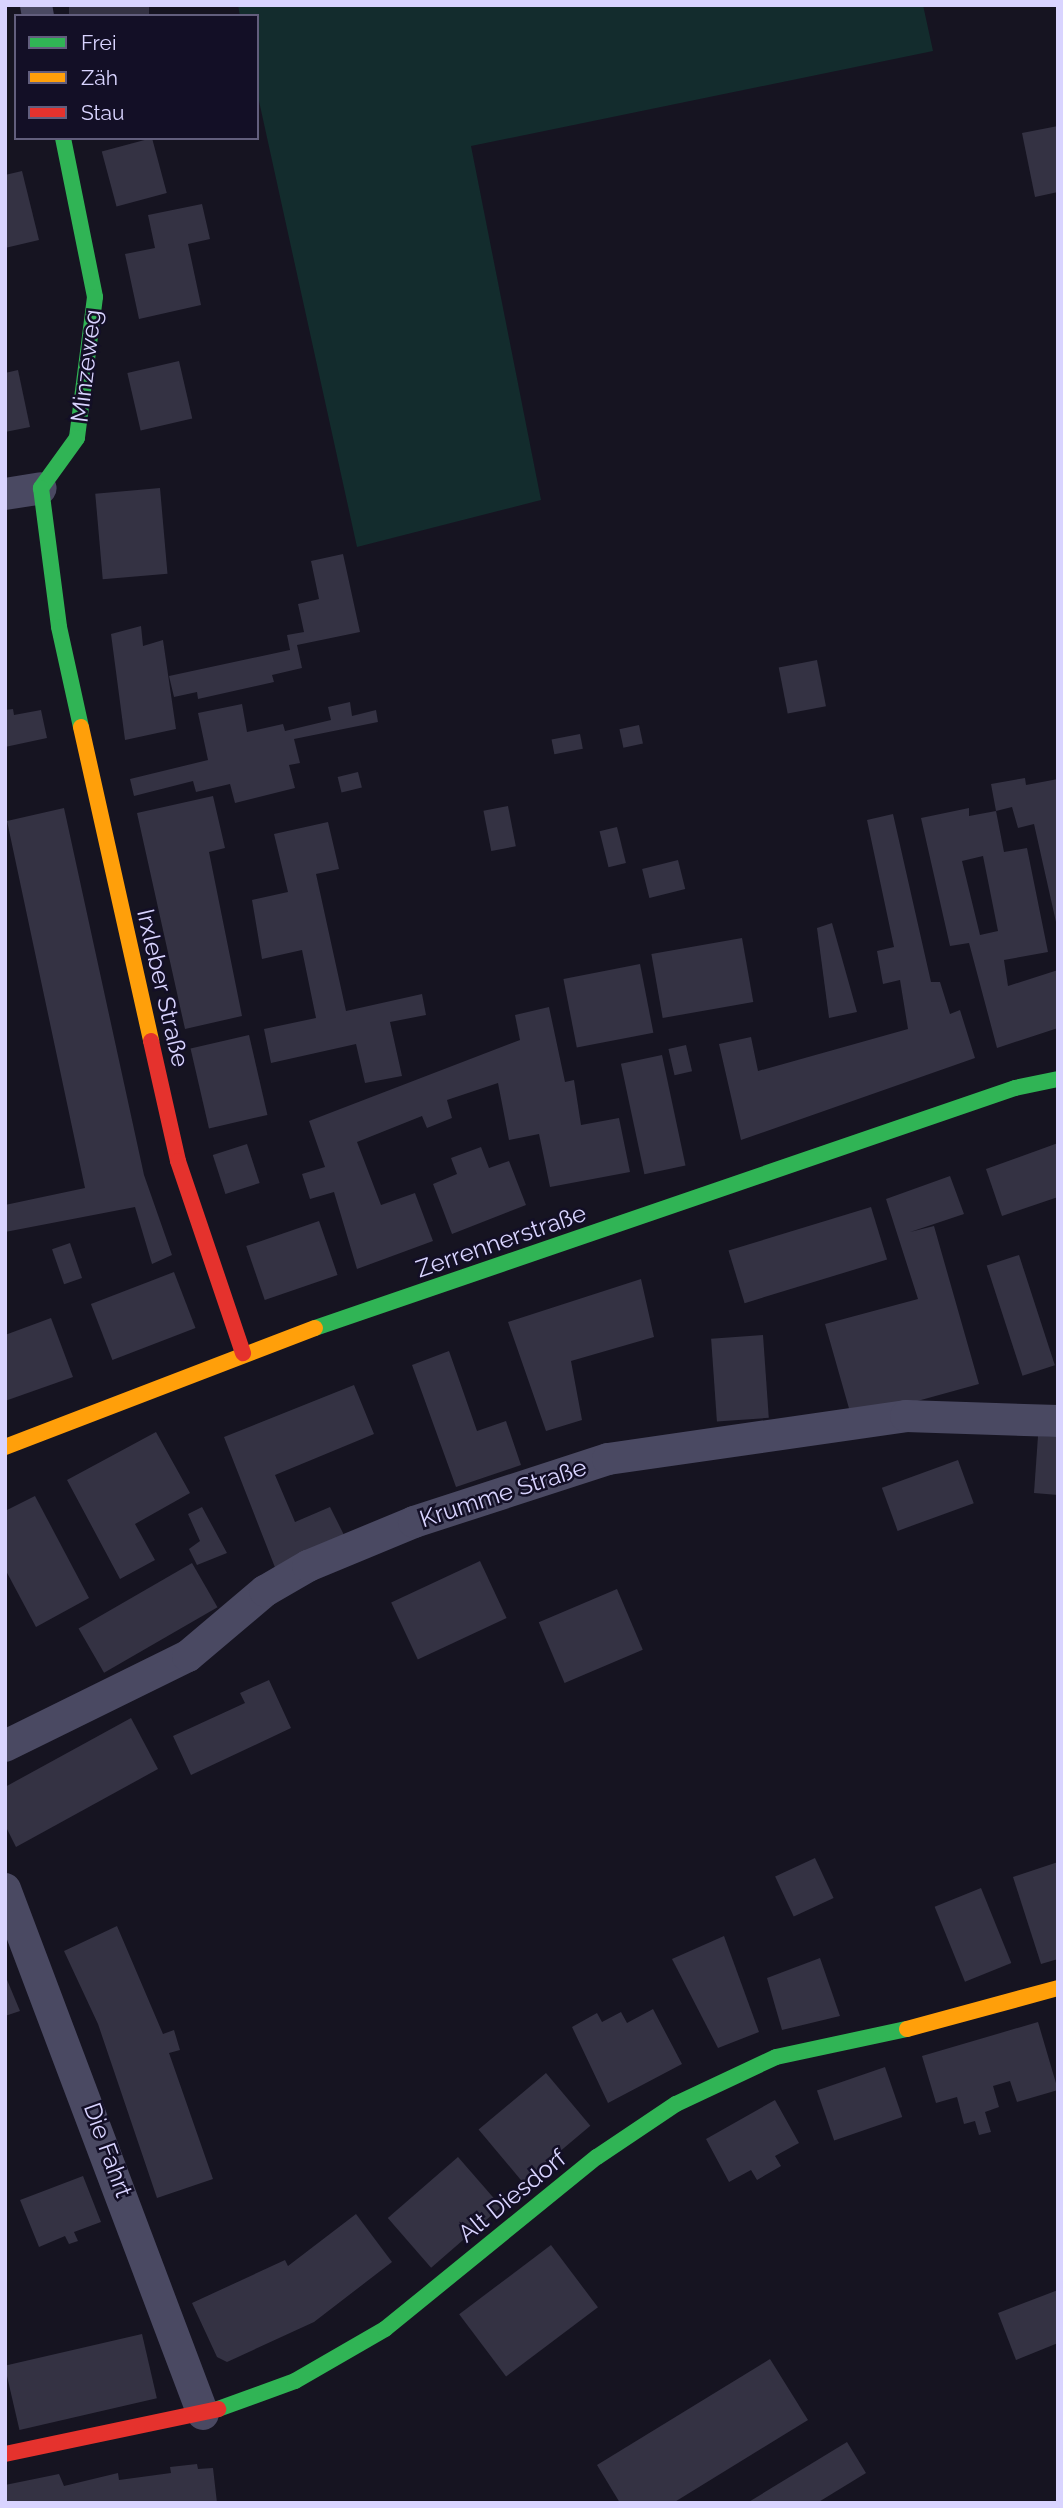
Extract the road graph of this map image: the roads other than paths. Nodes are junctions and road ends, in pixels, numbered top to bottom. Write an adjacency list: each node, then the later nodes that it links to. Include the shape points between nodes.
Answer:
1 (63, 140): 2 (street, Minzeweg, via 95,297 77,438)
2 (41, 488): 3 (street); 5 (street, Irxleber Straße, via 59,627 178,1161)
3 (5, 494)
4 (1058, 1079): 5 (street, Zerrennerstraße, via 1015,1088)
5 (243, 1353): 7 (street, Zerrennerstraße)
6 (1058, 1420): 8 (street, Krumme Straße, via 895,1417 608,1459 414,1522 308,1566 265,1591 188,1656)
7 (5, 1447)
8 (5, 1746)
9 (5, 1889): 11 (street, Die Fahrt)
10 (1058, 1988): 11 (street, Alt Diesdorf, via 938,2022 776,2057 676,2104 597,2157 385,2329 295,2381)
11 (204, 2413): 12 (street, Alt Diesdorf)
12 (5, 2454)

